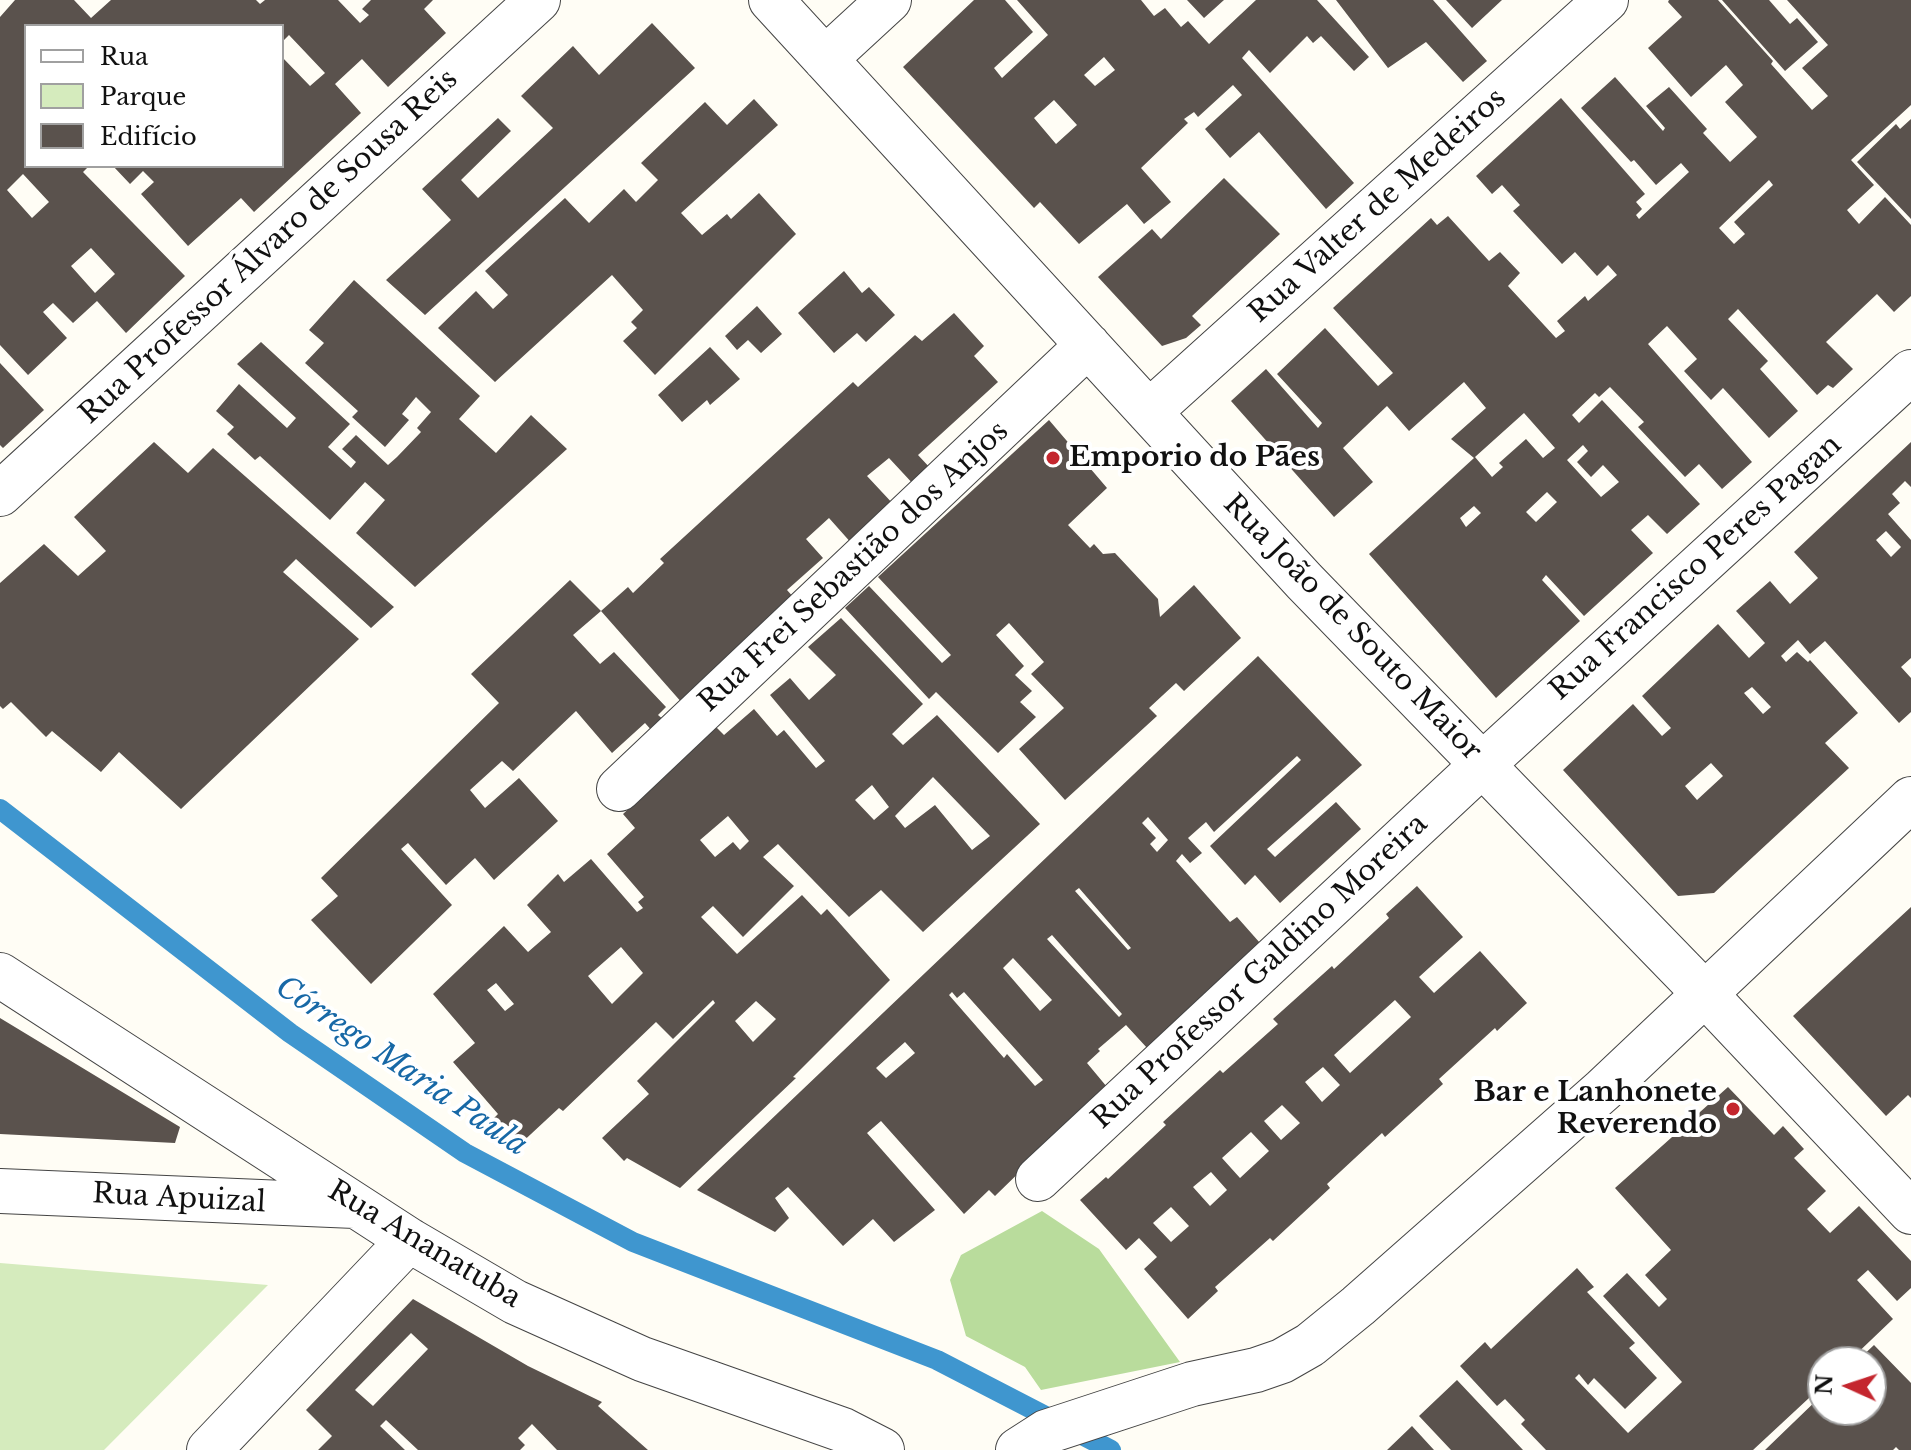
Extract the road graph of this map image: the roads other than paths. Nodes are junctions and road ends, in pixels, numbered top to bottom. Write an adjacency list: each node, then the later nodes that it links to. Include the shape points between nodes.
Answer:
1 (538, 0): 9 (street, Rua Professor Álvaro de Sousa Reis)
2 (771, 0): 5 (street, Rua João de Souto Maior)
3 (889, 0): 5 (street)
4 (1606, 0): 8 (street, Rua Valter de Medeiros)
5 (825, 59): 6 (street, Rua João de Souto Maior)
6 (1088, 345): 8 (street, Rua João de Souto Maior); 11 (street, Rua Frei Sebastião dos Anjos)
7 (1911, 372): 10 (street, Rua Francisco Peres Pagan)
8 (1149, 412): 10 (street, Rua João de Souto Maior)
9 (0, 494)
10 (1482, 765): 14 (street, Rua João de Souto Maior); 15 (street, Rua Professor Galdino Moreira)
11 (619, 789)
12 (1911, 799): 14 (street)
13 (0, 975): 17 (street, Rua Ananatuba)
14 (1705, 994): 18 (street, Rua João de Souto Maior); 20 (street, via 1603,1090 1310,1345 1256,1370 1192,1384)
15 (1038, 1179)
16 (0, 1191): 17 (street, Rua Apuizal)
17 (358, 1206): 19 (street, Rua Ananatuba)
18 (1911, 1212)
19 (409, 1240): 21 (street); 22 (street, Rua Ananatuba, via 515,1302 642,1359 843,1430)
20 (1032, 1441)
21 (209, 1450)
22 (882, 1450)

